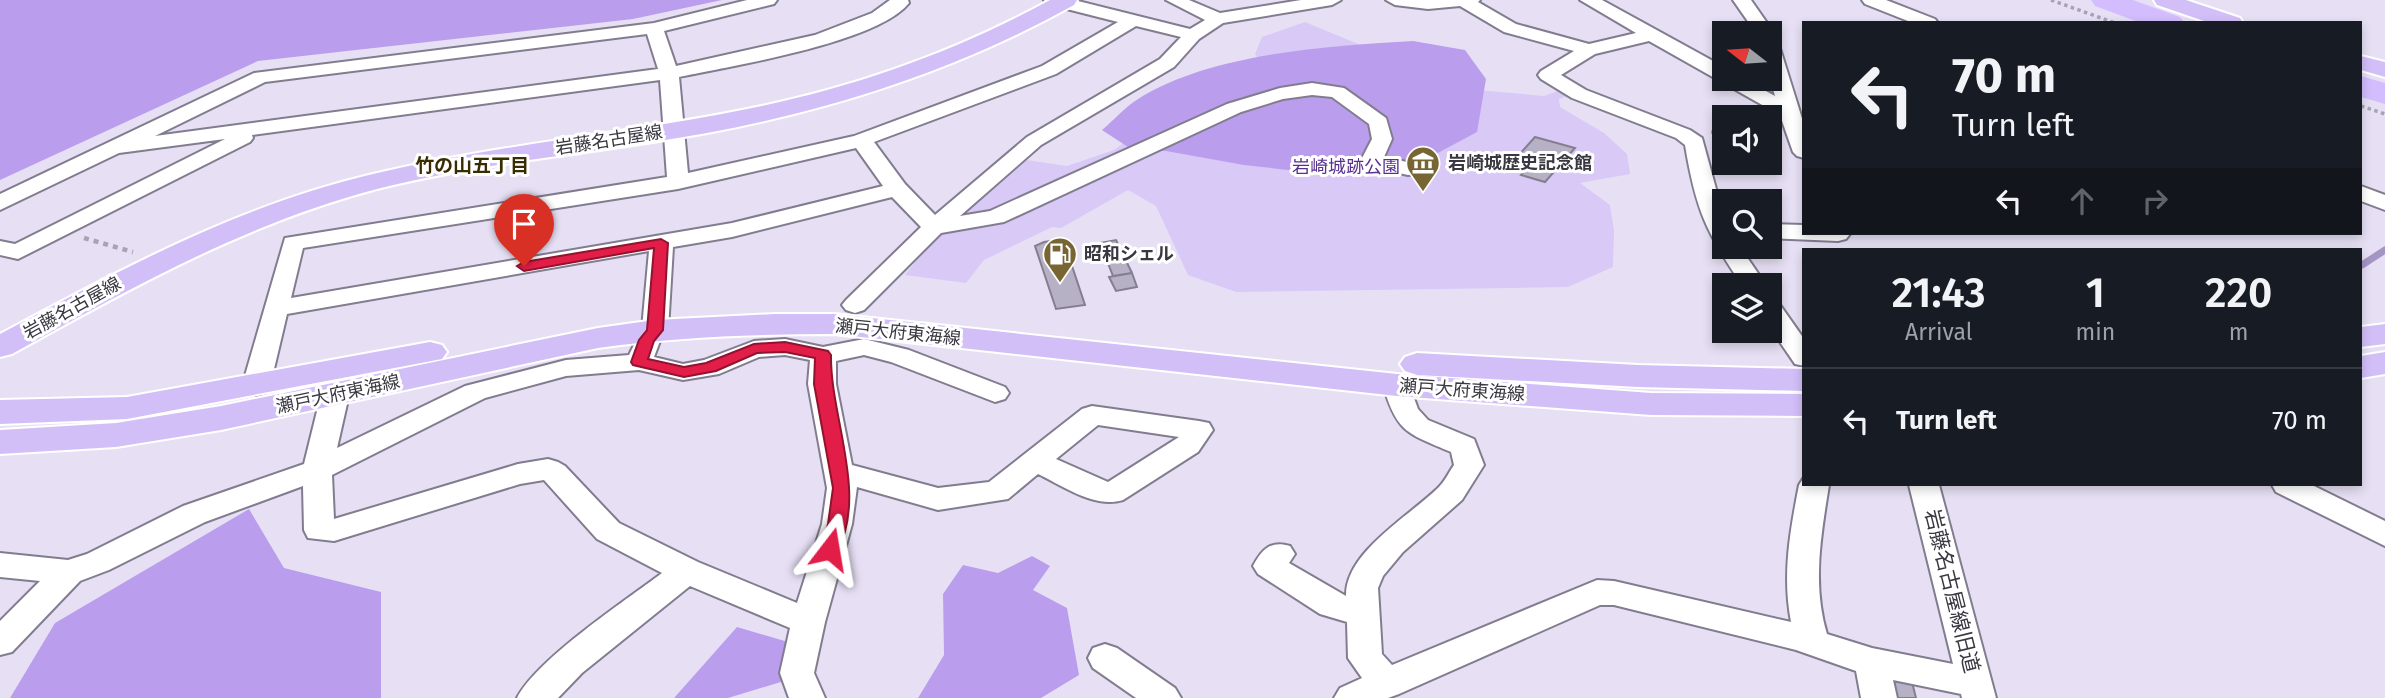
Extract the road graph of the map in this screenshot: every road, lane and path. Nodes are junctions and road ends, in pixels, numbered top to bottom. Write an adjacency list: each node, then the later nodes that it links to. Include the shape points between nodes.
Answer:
1 (768, 0): 20 (street)
2 (899, 0): 27 (street, via 883,17 856,28)
3 (1175, 0): 14 (street)
4 (1332, 0): 13 (street)
5 (1395, 0): 12 (street, via 1427,4)
6 (1589, 0): 21 (street)
7 (1742, 0): 16 (street)
8 (1871, 0): 17 (street)
9 (2051, 0): 18 (path)
10 (2165, 0): 19 (main road)
11 (1060, 1): 15 (street); 34 (main road, 岩藤名古屋線, via 1030,22 904,74 754,116)
12 (1467, 1): 23 (street, via 1510,28)
13 (1268, 5): 14 (street)
14 (1218, 19): 22 (street)
15 (1133, 20): 22 (street); 35 (street, via 1049,71)
16 (1757, 21)
17 (1923, 21)
18 (2109, 21)
19 (2226, 21)
20 (654, 28): 27 (street); 37 (street, via 261,76)
21 (1651, 35): 23 (street); 25 (street)
22 (1193, 36): 45 (street, via 1167,63 1034,141)
23 (1589, 50): 44 (street, via 1548,75 1579,94 1695,142)
24 (2362, 63): 26 (main road)
25 (1712, 68)
26 (2385, 70)
27 (669, 73): 33 (street); 34 (street)
28 (1782, 88): 31 (street)
29 (1751, 91): 31 (street)
30 (2362, 106): 32 (path)
31 (1789, 112): 36 (street)
32 (2385, 114)
33 (260, 129): 37 (street); 46 (street)
34 (674, 130): 39 (street); 53 (main road, 岩藤名古屋線, via 371,183 288,208)
35 (861, 140): 39 (street); 40 (street)
36 (1802, 147)
37 (113, 148): 42 (street)
38 (1408, 169): 45 (street, via 1372,160 1382,139 1379,122 1366,111 1337,92 1312,89 1234,108 996,217)
39 (678, 181): 55 (street, via 293,243)
40 (897, 189): 45 (street); 51 (street)
41 (2362, 193): 43 (street)
42 (0, 203)
43 (2385, 203)
44 (1712, 208)
45 (934, 227): 54 (street)
46 (60, 231): 52 (street, via 19,252); 53 (path)
47 (1782, 231): 48 (street)
48 (1802, 232)
49 (1821, 235): 50 (street)
50 (1840, 239)
51 (661, 243): 55 (street); 56 (street)
52 (0, 248)
53 (163, 261): 60 (main road, 岩藤名古屋線)
54 (855, 305): 56 (main road, 瀬戸大府東海線, via 715,303); 66 (main road, 瀬戸大府東海線, via 1387,363)
55 (277, 308): 68 (street)
56 (656, 319): 63 (street); 67 (main road, 瀬戸大府東海線, via 834,324); 68 (main road, 瀬戸大府東海線); 70 (main road, 瀬戸大府東海線, via 598,338)
57 (1782, 326): 62 (street)
58 (2385, 334): 59 (main road)
59 (2362, 337)
60 (0, 347)
61 (823, 355): 63 (street, via 785,347 754,349 710,368 684,372); 69 (street, via 864,347); 76 (street, via 822,384)
62 (1802, 355)
63 (639, 362): 75 (street, via 566,368 475,392)
64 (2385, 363): 65 (main road)
65 (2362, 367)
66 (1802, 380)
67 (1396, 385): 71 (main road, 瀬戸大府東海線, via 1651,404); 85 (street, via 1405,412 1418,427 1464,446 1469,465 1451,493 1392,544 1370,570 1362,588)
68 (256, 386): 72 (main road, 瀬戸大府東海線, via 127,408)
69 (995, 393)
70 (335, 395): 73 (main road, 瀬戸大府東海線, via 116,435); 75 (street)
71 (1802, 405)
72 (0, 412)
73 (0, 442)
74 (1035, 461): 74 (street, via 1092,415 1199,430 1188,446 1112,493); 76 (street, via 997,492 938,499)
75 (317, 470): 83 (street, via 319,530 334,530 548,469 608,531); 84 (street, via 194,513)
76 (839, 472): 86 (street, via 842,488 837,524)
77 (1814, 486): 88 (street, via 1800,591)
78 (1924, 486): 92 (street, 岩藤名古屋線旧道)
79 (2289, 486): 80 (street)
80 (2385, 535)
81 (1279, 554): 85 (street, via 1269,566 1332,605)
82 (0, 565): 84 (street)
83 (687, 571): 86 (street); 93 (street, via 570,663)
84 (69, 572): 87 (street)
85 (1363, 613): 91 (street, via 1365,658)
86 (807, 622): 94 (street, via 797,673)
87 (0, 642)
88 (1813, 642): 90 (street); 91 (street, via 1597,592)
89 (1105, 658): 95 (street)
90 (1872, 662): 92 (street); 97 (street)
91 (1387, 684): 96 (street)
92 (1977, 691)
93 (535, 698)
94 (807, 698)
95 (1163, 698)
96 (1352, 698)
97 (1879, 698)

